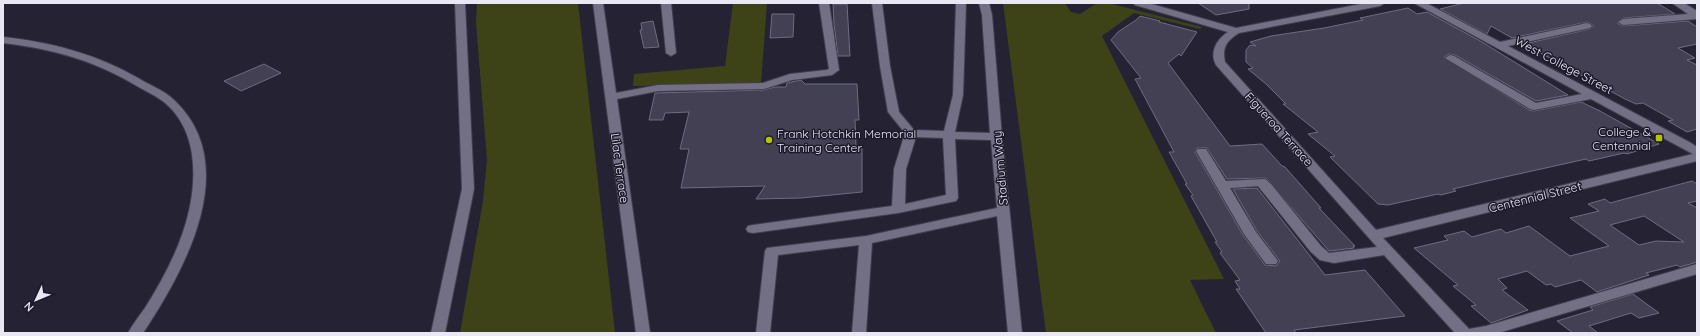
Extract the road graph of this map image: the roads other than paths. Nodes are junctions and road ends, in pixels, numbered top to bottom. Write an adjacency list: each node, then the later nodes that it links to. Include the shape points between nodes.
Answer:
1 (460, 3): 38 (street, via 468,190)
2 (598, 3): 21 (street, Lilac Terrace)
3 (666, 3): 18 (street)
4 (824, 3): 21 (street, via 834,70 828,74 790,76 764,86 658,88)
5 (877, 3): 22 (street, via 894,112)
6 (961, 3): 24 (street, via 958,95)
7 (984, 3): 23 (street, Stadium Way)
8 (1138, 3): 15 (street)
9 (1380, 3): 15 (street, Figueroa Terrace)
10 (1419, 3): 17 (street, West College Street)
11 (1677, 3): 12 (street)
12 (1697, 15): 13 (street)
13 (1623, 22)
14 (1587, 26): 17 (street)
15 (1236, 31): 32 (street, Figueroa Terrace, via 1220,45 1217,53 1220,63)
16 (3, 40): 37 (street, via 49,46 102,61 168,101 194,137 199,158 200,182 196,211 173,271)
17 (1499, 45): 20 (street, West College Street)
18 (671, 53)
19 (1450, 58): 20 (street, via 1534,107)
20 (1593, 95): 26 (street, West College Street)
21 (611, 97): 39 (street, Lilac Terrace)
22 (911, 133): 24 (street); 29 (street, via 900,168)
23 (996, 134): 24 (street); 30 (street, Stadium Way)
24 (949, 135): 29 (street, via 952,198)
25 (1202, 151): 28 (street)
26 (1697, 152)
27 (1697, 157): 32 (street, Centennial Street)
28 (1222, 185): 34 (street, via 1261,182 1316,249 1325,256 1334,258); 35 (street, via 1251,234)
29 (898, 209): 31 (street)
30 (1004, 211): 33 (street); 42 (street, Stadium Way)
31 (753, 229)
32 (1374, 235): 34 (street, Figueroa Terrace)
33 (866, 240): 40 (street, via 772,251); 41 (street)
34 (1388, 250): 43 (street, Figueroa Terrace)
35 (1271, 261)
36 (1697, 269): 44 (street)
37 (135, 333)
38 (438, 333)
39 (643, 333)
40 (763, 333)
41 (859, 333)
42 (1015, 333)
43 (1464, 333)
44 (1472, 333)

